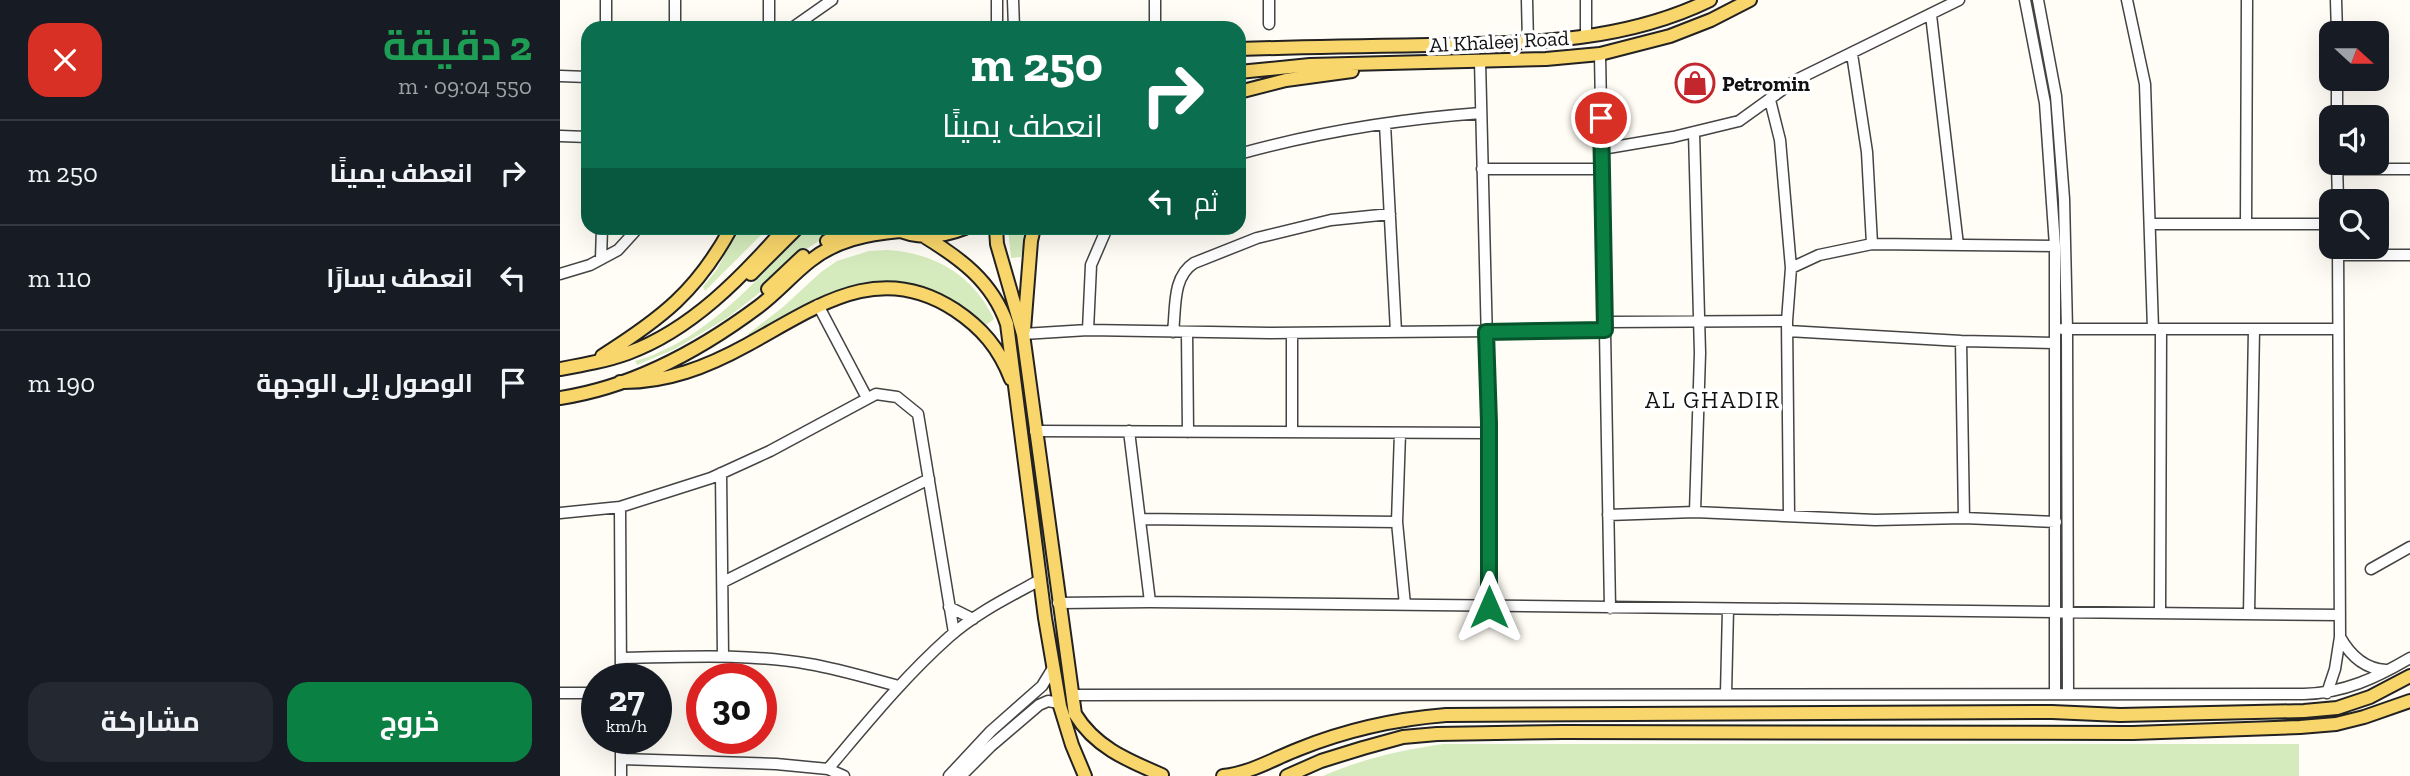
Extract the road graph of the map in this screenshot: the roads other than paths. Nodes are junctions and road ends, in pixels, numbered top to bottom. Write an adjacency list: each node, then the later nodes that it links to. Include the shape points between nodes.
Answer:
1 (606, 0): 20 (street)
2 (675, 0): 21 (street)
3 (769, 0): 22 (street)
4 (832, 0): 23 (street)
5 (997, 0): 24 (street)
6 (1013, 0): 25 (street)
7 (1155, 0): 26 (street)
8 (1269, 0): 28 (street)
9 (1527, 0): 30 (street)
10 (1586, 0): 29 (street)
11 (1710, 0): 29 (main road, Al Khaleej Road, via 1669,18)
12 (1750, 0): 32 (main road, Al Khaleej Road, via 1670,36)
13 (1959, 0): 19 (street)
14 (2025, 0): 69 (street, via 2045,103)
15 (2038, 0): 83 (street, via 2056,96)
16 (2127, 0): 53 (street, via 2146,84)
17 (2247, 0): 54 (street)
18 (2336, 0): 27 (street)
19 (1931, 15): 33 (street); 68 (street)
20 (606, 21)
21 (675, 21)
22 (769, 21)
23 (802, 21)
24 (997, 21)
25 (1014, 21)
26 (1155, 21)
27 (2337, 21)
28 (1269, 24)
29 (1586, 37): 30 (main road, Al Khaleej Road)
30 (1528, 43): 31 (main road, Al Khaleej Road)
31 (1246, 49)
32 (1600, 54): 34 (main road, Al Khaleej Road); 46 (street)
33 (1852, 54): 40 (street, via 1796,80); 67 (street, via 1867,152)
34 (1480, 61): 35 (main road, Al Khaleej Road); 41 (street)
35 (1405, 64): 36 (main road, Al Khaleej Road); 39 (main road, via 1286,80)
36 (1246, 71)
37 (560, 76): 38 (street)
38 (581, 78)
39 (1246, 90)
40 (1770, 100): 43 (street, via 1739,121); 74 (street, via 1780,139)
41 (1481, 113): 42 (street); 49 (street)
42 (1385, 124): 47 (street); 52 (street)
43 (1694, 132): 46 (street); 79 (street)
44 (560, 136): 45 (street)
45 (581, 137)
46 (1602, 149): 50 (street)
47 (1246, 152)
48 (2389, 168): 51 (street)
49 (1482, 169): 50 (street); 91 (street)
50 (1602, 169): 80 (street)
51 (2410, 169)
52 (1390, 214): 88 (street, via 1331,220 1257,238 1194,263 1185,268 1178,282); 90 (street)
53 (2150, 224): 54 (street); 84 (street)
54 (2246, 224): 55 (street)
55 (2319, 224)
56 (602, 235): 72 (street)
57 (632, 235): 72 (street)
58 (727, 235): 96 (main road, via 678,302)
59 (778, 235): 76 (main road)
60 (790, 235): 76 (main road, via 748,277)
61 (841, 235): 78 (main road, via 825,241 785,271)
62 (864, 235): 78 (main road, via 823,251)
63 (922, 235): 99 (main road, via 971,268 998,301 1009,335)
64 (996, 235): 93 (main road)
65 (1032, 235): 93 (main road)
66 (1104, 235): 87 (street, via 1091,265)
67 (1872, 244): 68 (street); 74 (street, via 1819,255)
68 (1958, 245): 69 (street)
69 (2054, 246): 82 (street)
70 (2389, 253): 71 (street)
71 (2410, 254)
72 (601, 259): 75 (street)
73 (2338, 259): 86 (street)
74 (1791, 268): 81 (street)
75 (560, 274)
76 (730, 285): 96 (main road, via 655,341)
77 (818, 305): 98 (main road, via 693,371 647,382); 99 (main road, via 839,295 875,288 904,290 942,302 989,338); 101 (street)
78 (742, 318): 98 (main road, via 675,361)
79 (1699, 323): 80 (street); 81 (street); 111 (street)
80 (1605, 326): 91 (street); 113 (street)
81 (1787, 326): 94 (street); 114 (street)
82 (2054, 329): 83 (street); 95 (street)
83 (2067, 329): 84 (street); 131 (street)
84 (2157, 329): 85 (street); 132 (street)
85 (2254, 329): 86 (street); 133 (street)
86 (2338, 329): 134 (street)
87 (1088, 330): 88 (street); 93 (street)
88 (1173, 332): 89 (street)
89 (1187, 332): 92 (street); 104 (street)
90 (1396, 332): 91 (street); 92 (street)
91 (1486, 332): 107 (street)
92 (1292, 333): 105 (street)
93 (1023, 334): 102 (main road)
94 (1961, 341): 95 (street); 115 (street)
95 (2054, 343): 118 (street)
96 (591, 363): 97 (main road)
97 (560, 369)
98 (620, 382): 100 (main road)
99 (1017, 394): 121 (main road)
100 (560, 398)
101 (867, 398): 108 (street); 109 (street, via 876,394 897,397 918,414)
102 (1035, 431): 103 (street); 124 (main road)
103 (1129, 431): 104 (street); 116 (street)
104 (1188, 432): 105 (street)
105 (1292, 432): 106 (street)
106 (1400, 432): 107 (street); 117 (street)
107 (1489, 433): 127 (street)
108 (721, 473): 110 (street); 122 (street)
109 (929, 479): 122 (street); 126 (street)
110 (620, 507): 112 (street); 139 (street)
111 (1695, 512): 113 (street); 114 (street)
112 (560, 513)
113 (1608, 515): 128 (street)
114 (1789, 516): 115 (street)
115 (1964, 518): 118 (street)
116 (1140, 519): 117 (street); 123 (street)
117 (1397, 522): 125 (street)
118 (2056, 522): 130 (street)
119 (2410, 547): 120 (street)
120 (2371, 569)
121 (1040, 580): 135 (street); 142 (main road)
122 (723, 582): 138 (street)
123 (1150, 601): 124 (street); 125 (street)
124 (1058, 603): 152 (main road)
125 (1405, 605): 127 (street)
126 (949, 607): 135 (street); 136 (street)
127 (1489, 607): 128 (street)
128 (1610, 608): 129 (street)
129 (1728, 609): 130 (street); 150 (street)
130 (2055, 612): 131 (street); 151 (street)
131 (2068, 612): 132 (street); 147 (street)
132 (2160, 613): 133 (street)
133 (2249, 614): 134 (street)
134 (2340, 615): 137 (street)
135 (972, 620): 136 (street)
136 (954, 634): 145 (street)
137 (2340, 637): 143 (street, via 2348,652 2365,665); 148 (street)
138 (723, 656): 139 (street); 145 (street, via 809,664)
139 (621, 658): 141 (street)
140 (2410, 658): 143 (street)
141 (621, 663)
142 (1053, 668): 154 (main road); 160 (street, via 1042,686)
143 (2390, 670): 148 (street)
144 (2410, 676): 165 (main road, via 2337,708 2304,711 1436,716 1351,732 1246,772)
145 (898, 686): 157 (street)
146 (560, 693): 149 (street)
147 (2068, 693): 148 (street); 151 (street)
148 (2327, 693)
149 (581, 694)
150 (1726, 694): 151 (street); 152 (street)
151 (2055, 694)
152 (1073, 695): 163 (main road, via 1074,714 1083,728 1120,757)
153 (2410, 701): 166 (main road, via 2336,724 2133,733 1437,734 1363,747)
154 (1059, 703): 161 (street, via 1039,705); 162 (main road)
155 (621, 754): 156 (street)
156 (621, 759): 157 (street); 158 (street)
157 (828, 769): 159 (street)
158 (621, 776)
159 (844, 776)
160 (949, 776)
161 (961, 776)
162 (1085, 776)
163 (1159, 776): 164 (main road)
164 (1167, 776)
165 (1223, 776)
166 (1287, 776)

